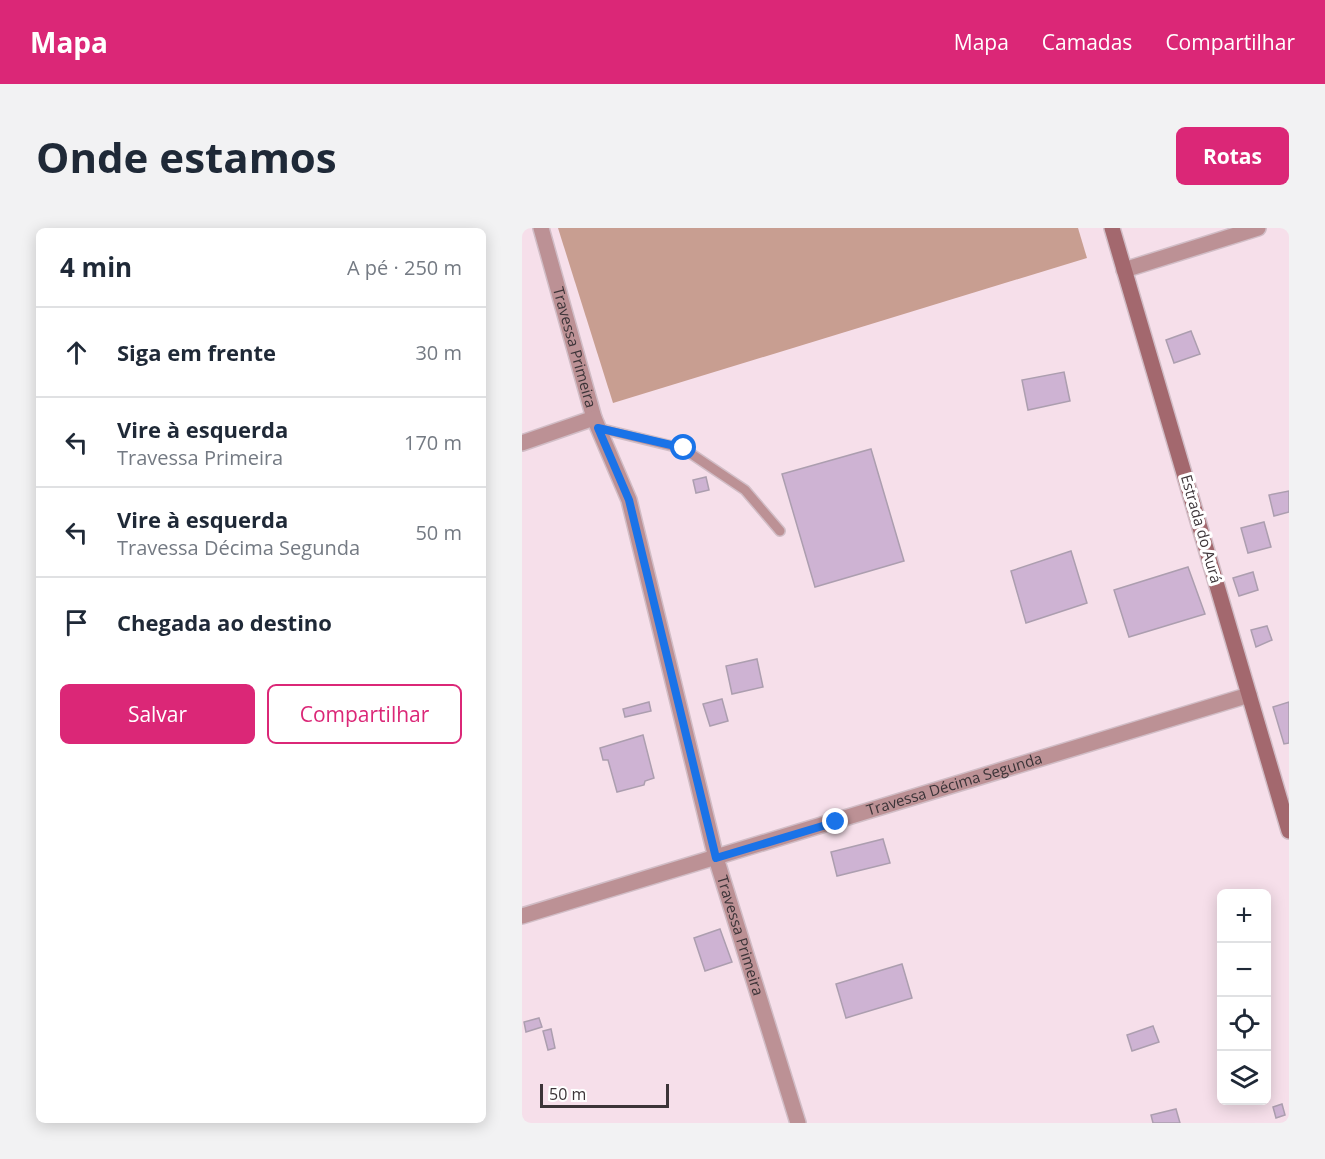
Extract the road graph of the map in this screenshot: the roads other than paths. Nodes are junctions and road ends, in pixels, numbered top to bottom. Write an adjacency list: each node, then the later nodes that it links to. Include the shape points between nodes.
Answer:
1 (541, 228): 5 (street, Travessa Primeira)
2 (1112, 228): 4 (street, Estrada do Aurá)
3 (1258, 228): 4 (street)
4 (1124, 270): 8 (street, Estrada do Aurá)
5 (596, 423): 6 (street); 7 (lane, via 684,448 745,490); 10 (street, Travessa Primeira, via 629,500)
6 (522, 443)
7 (780, 531)
8 (1249, 695): 9 (street, Estrada do Aurá); 10 (street, Travessa Décima Segunda)
9 (1289, 831)
10 (716, 858): 11 (street, Travessa Décima Segunda); 12 (street, Travessa Primeira)
11 (522, 916)
12 (798, 1123)

